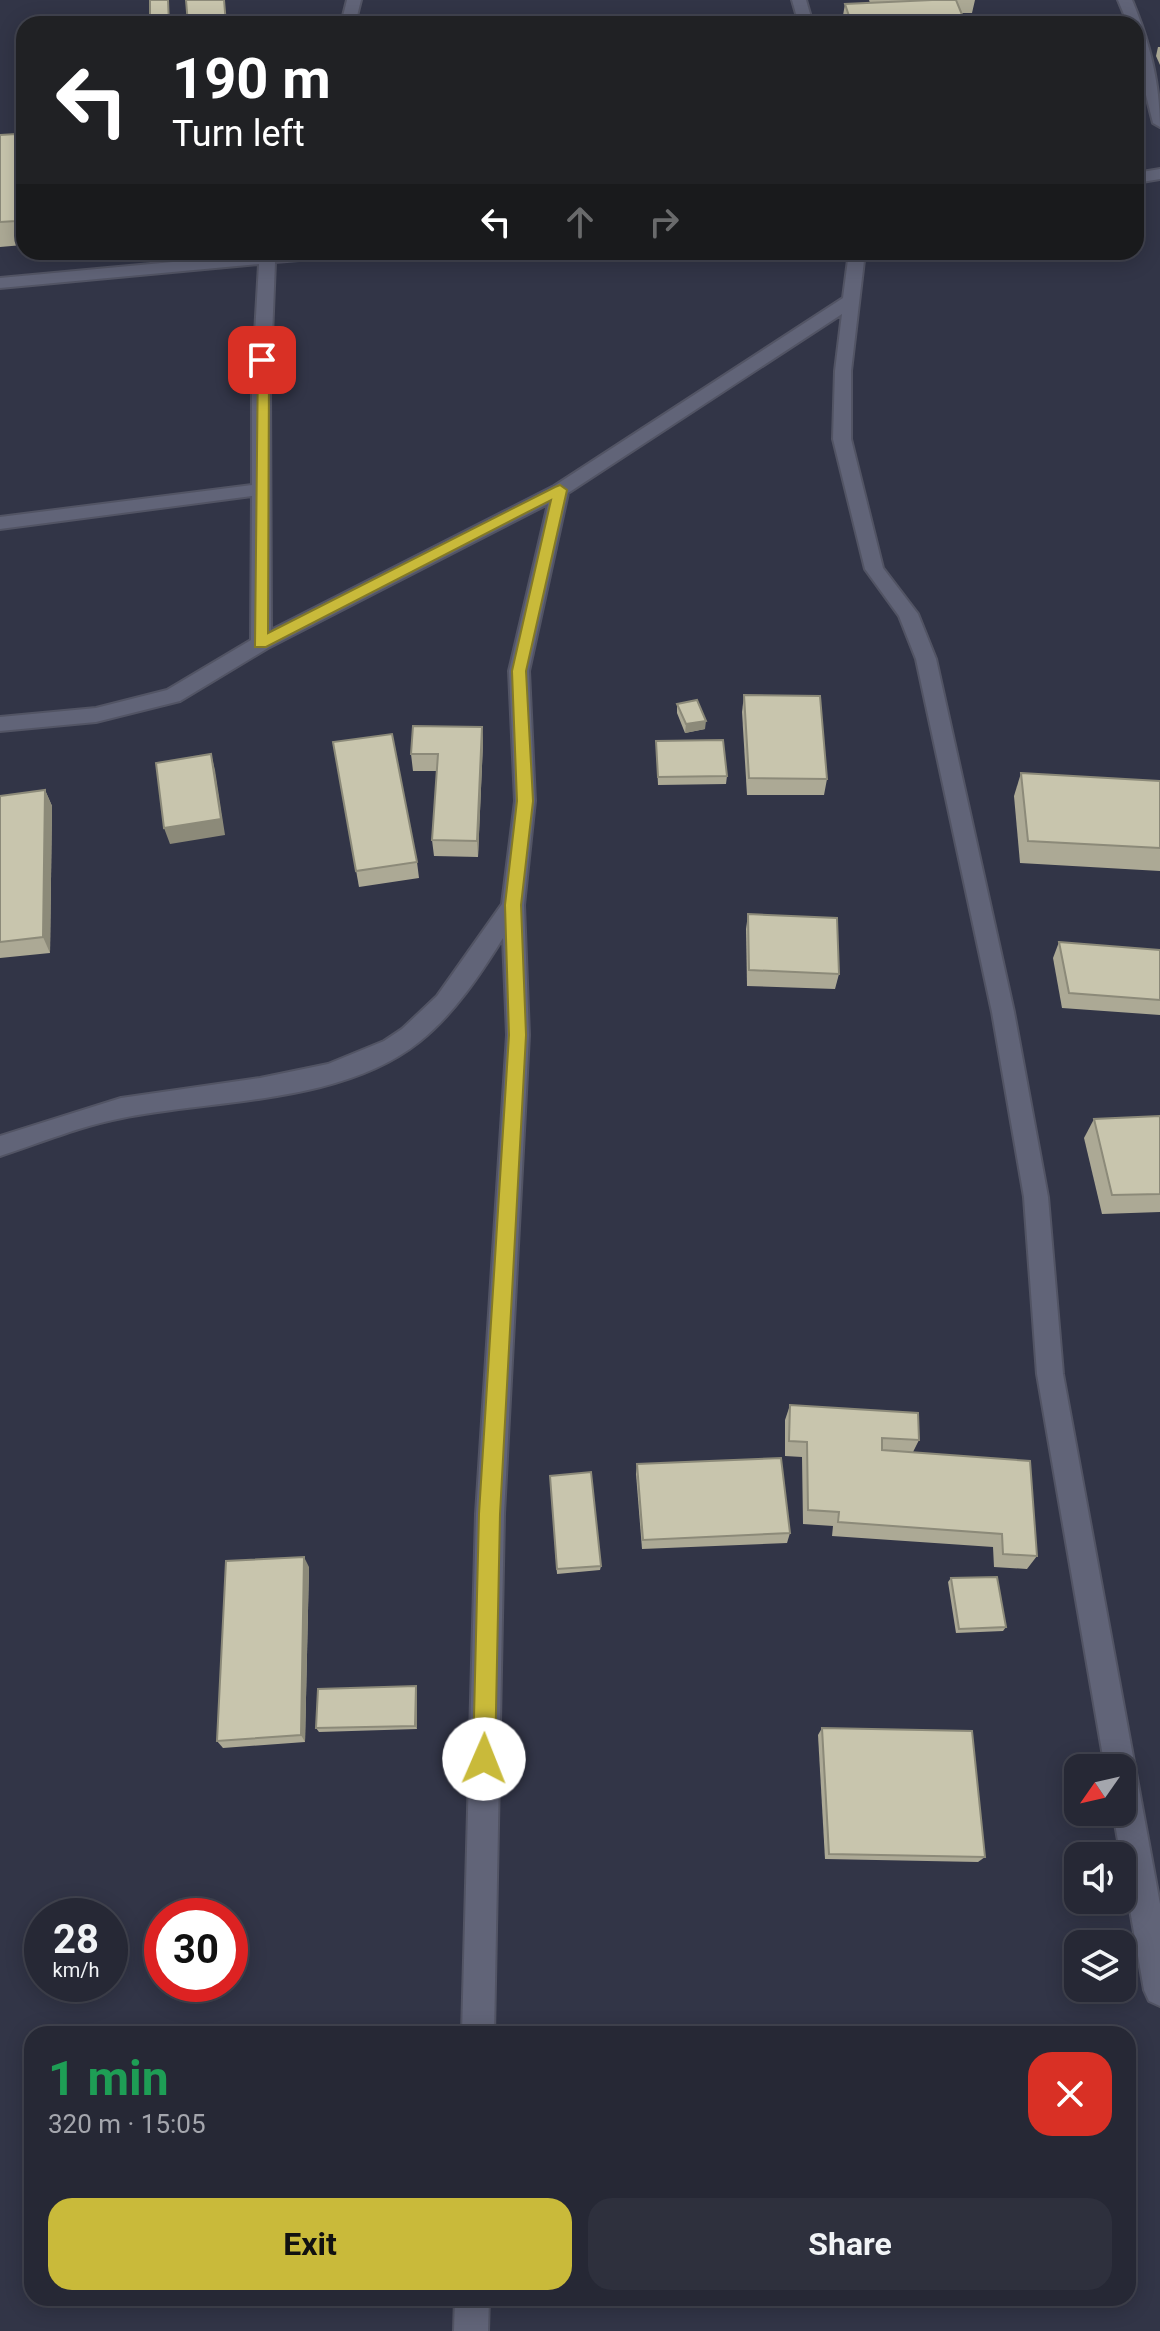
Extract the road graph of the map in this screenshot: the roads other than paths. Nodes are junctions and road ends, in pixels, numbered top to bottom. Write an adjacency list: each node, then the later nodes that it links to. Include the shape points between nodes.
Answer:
1 (1144, 61): 2 (street)
2 (1160, 123)
3 (211, 260): 6 (street)
4 (266, 260): 8 (street)
5 (856, 260): 7 (street)
6 (0, 283)
7 (853, 299): 9 (street); 15 (street, via 843,371 842,439 874,569 908,614 926,659 1003,1012 1036,1197 1050,1374)
8 (262, 489): 10 (street); 11 (street)
9 (560, 490): 11 (street); 13 (street, via 519,671 525,801)
10 (0, 523)
11 (261, 643): 12 (street, via 173,696 96,715)
12 (0, 724)
13 (513, 905): 14 (street, via 438,1010 394,1047 325,1077 118,1108); 18 (street, via 518,1035 490,1514)
14 (0, 1146)
15 (1118, 1754)
16 (1131, 1826): 17 (street)
17 (1160, 1990)
18 (478, 2026)
19 (472, 2306): 20 (street)
20 (471, 2331)

